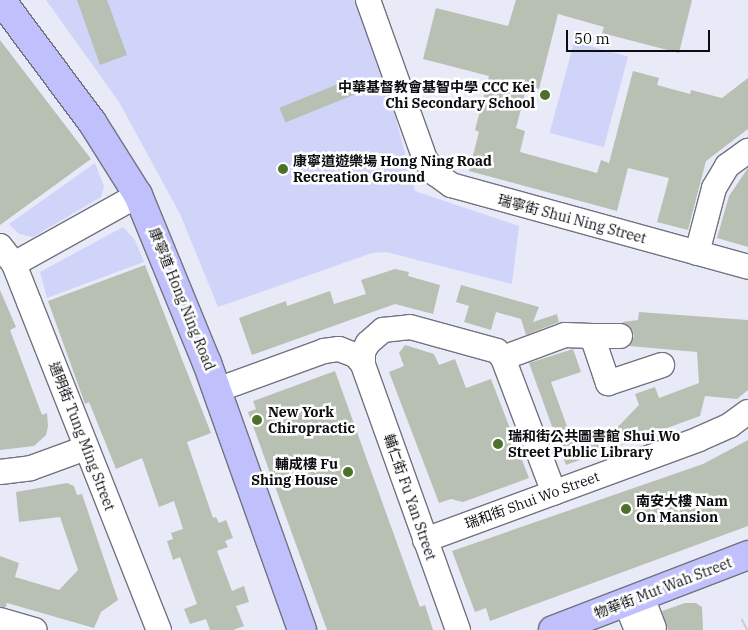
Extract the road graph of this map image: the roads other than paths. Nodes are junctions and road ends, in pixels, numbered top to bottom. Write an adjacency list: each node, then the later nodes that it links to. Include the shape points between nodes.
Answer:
1 (1, 0): 4 (main road, 康寧道 Hong Ning Road, via 92,122)
2 (368, 0): 5 (street, 瑞寧街 Shui Ning Street, via 421,151 436,174 468,191)
3 (748, 151): 5 (street, via 727,166 714,188)
4 (138, 196): 6 (street); 13 (main road, 康寧道 Hong Ning Road, via 160,242)
5 (697, 253): 7 (street, 瑞寧街 Shui Ning Street)
6 (7, 255): 15 (street, 通明街 Tung Ming Street)
7 (748, 267)
8 (592, 336): 9 (street); 10 (street, via 566,336); 12 (street, via 608,383)
9 (620, 336)
10 (503, 358): 11 (street, via 496,351 410,327 394,326 368,342 363,352); 17 (street)
11 (363, 364): 13 (street, via 355,355 339,349 324,351); 18 (street, 輔仁街 Fu Yan Street)
12 (662, 365)
13 (217, 390): 27 (main road, 康寧道 Hong Ning Road)
14 (748, 412): 17 (street, 瑞和街 Shui Wo Street, via 699,439)
15 (86, 448): 16 (street, via 31,468); 20 (street, 通明街 Tung Ming Street)
16 (0, 472)
17 (554, 493): 18 (street, 瑞和街 Shui Wo Street)
18 (425, 540): 28 (street, 輔仁街 Fu Yan Street)
19 (748, 555): 21 (main road, 物華街 Mut Wah Street)
20 (146, 598): 25 (street, via 143,623); 26 (street, 通明街 Tung Ming Street)
21 (634, 600): 23 (street); 29 (main road, 物華街 Mut Wah Street)
22 (0, 620): 24 (street)
23 (645, 629)
24 (35, 630)
25 (138, 630)
26 (159, 630)
27 (302, 630)
28 (458, 630)
29 (553, 630)

